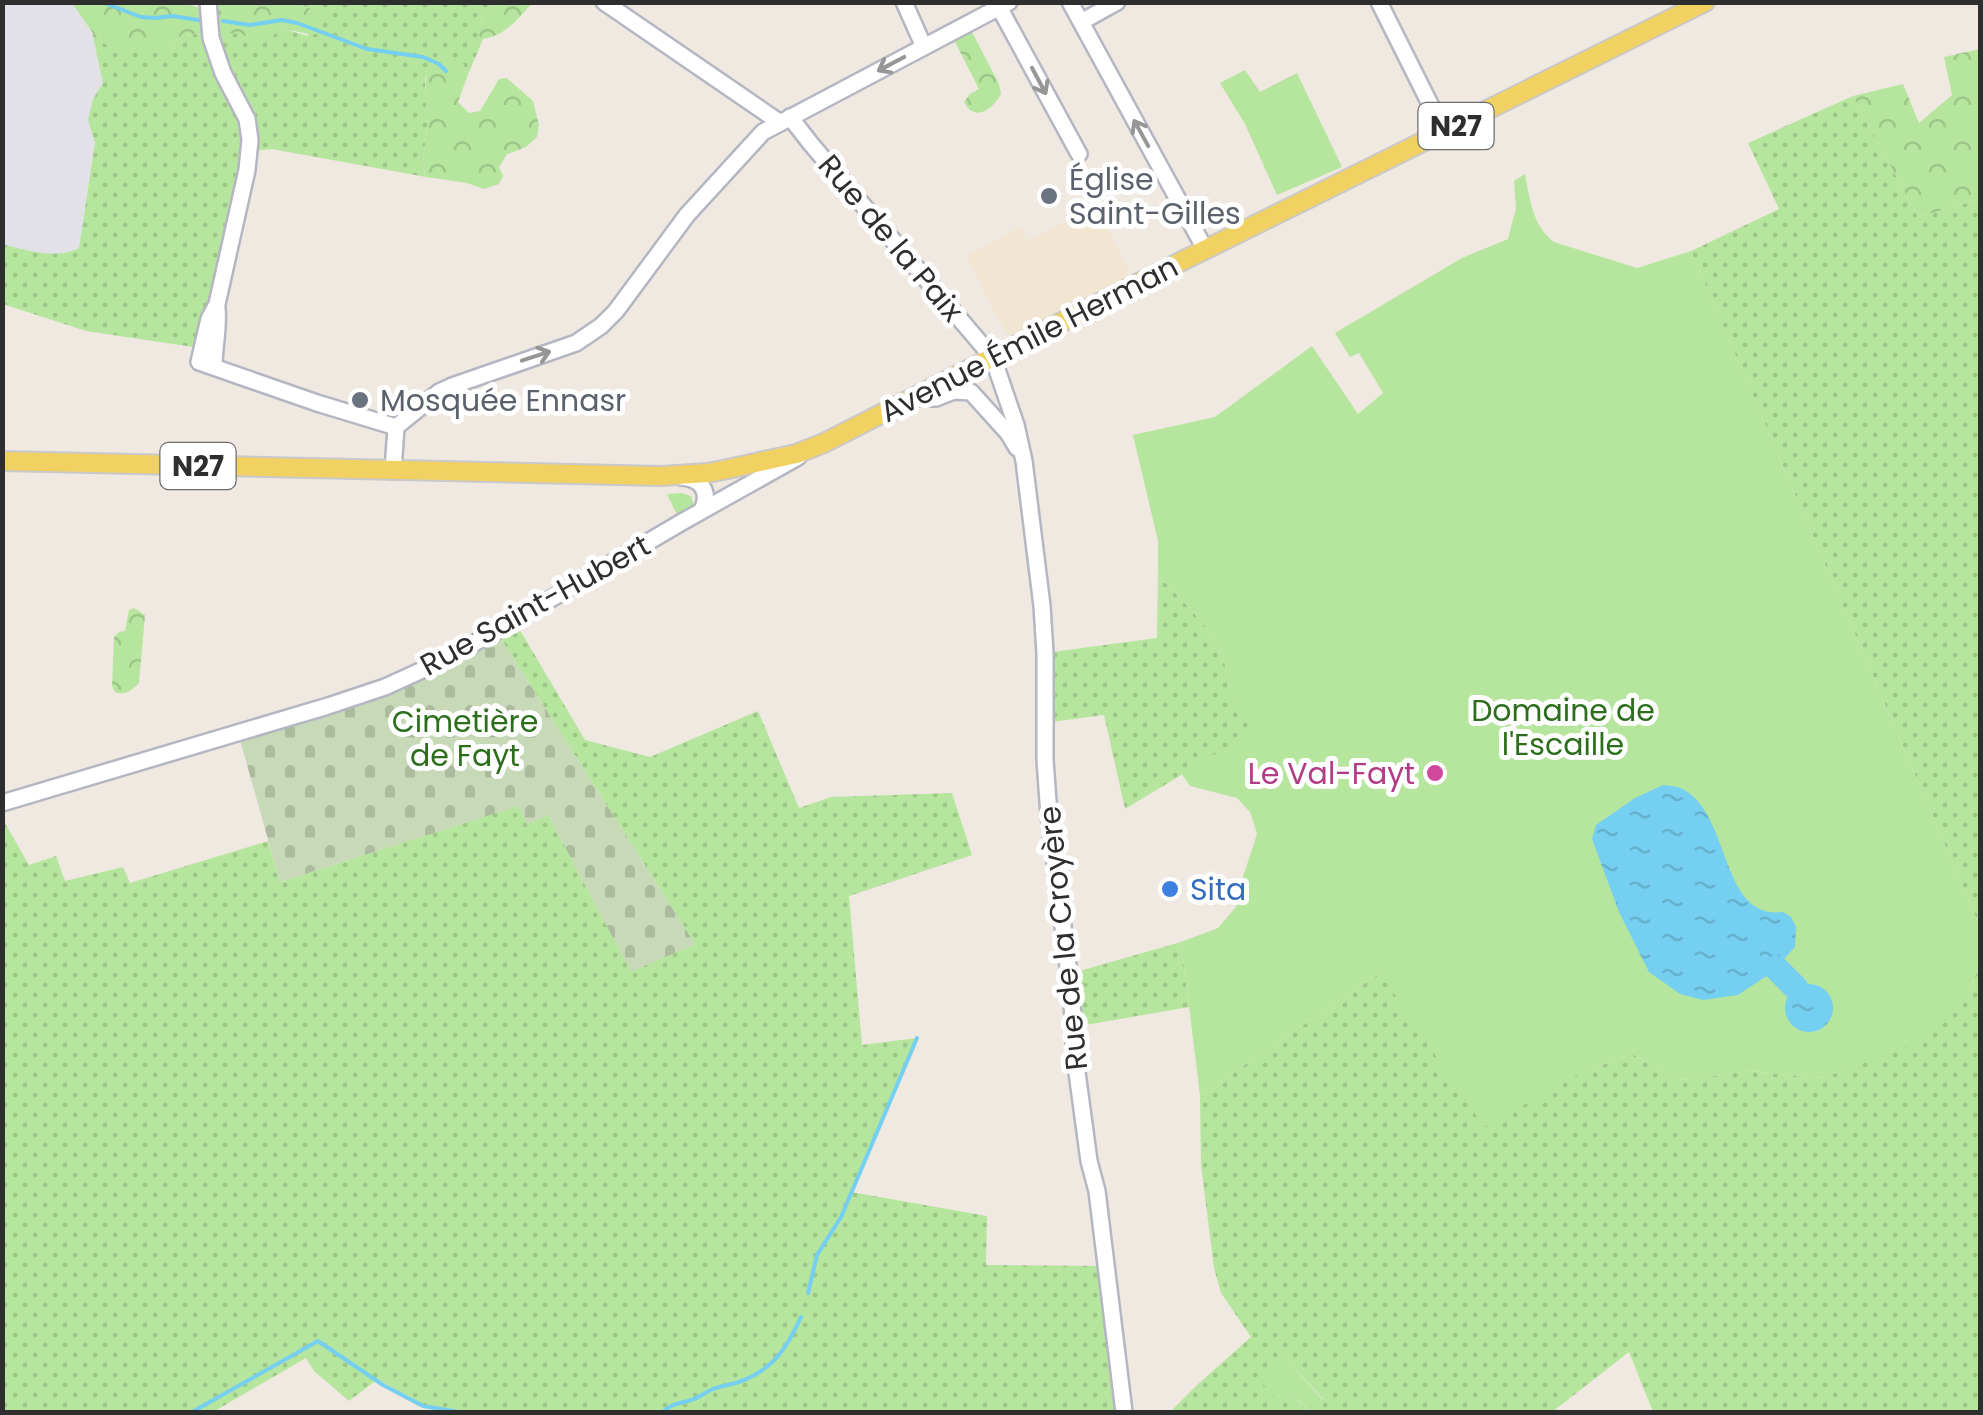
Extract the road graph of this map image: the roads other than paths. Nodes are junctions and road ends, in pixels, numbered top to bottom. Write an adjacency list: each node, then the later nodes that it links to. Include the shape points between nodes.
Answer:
1 (208, 2): 17 (street, via 211,38 250,140 199,362)
2 (604, 2): 11 (street, Rue de la Paix)
3 (904, 2): 10 (street)
4 (1070, 2): 9 (street)
5 (1116, 2): 9 (street)
6 (1380, 2): 12 (street)
7 (1705, 2): 12 (main road, Avenue Émile Herman / N27)
8 (1004, 5): 10 (street); 13 (street, one-way to 13)
9 (1081, 22): 14 (street, one-way to 9)
10 (924, 46): 11 (street, one-way to 11)
11 (784, 119): 15 (street, Rue de la Paix); 17 (street, one-way to 11, via 439,392 576,342 600,326 687,215 763,132)
12 (1444, 132): 14 (main road, Avenue Émile Herman / N27)
13 (1080, 154)
14 (1205, 249): 15 (main road, Avenue Émile Herman / N27)
15 (993, 358): 16 (main road, Avenue Émile Herman / N27); 19 (street, Rue de la Croyère)
16 (915, 398): 18 (main road, Avenue Émile Herman / N27); 19 (street, Rue de la Croyère, via 971,392)
17 (396, 428): 22 (street)
18 (824, 444): 21 (main road, Avenue Émile Herman / N27); 24 (street, Rue Saint-Hubert)
19 (1024, 460): 27 (street, Rue de la Croyère, via 1044,630 1049,815)
20 (2, 461): 22 (main road, N27)
21 (739, 468): 23 (main road, Avenue Émile Herman / N27); 24 (street); 25 (street, via 718,479)
22 (393, 471): 23 (main road, Avenue Émile Herman / N27)
23 (661, 476): 25 (street, via 698,481 706,491)
24 (742, 488): 25 (street, Rue Saint-Hubert)
25 (704, 504): 26 (street, Rue Saint-Hubert, via 496,631 385,687)
26 (2, 803)
27 (1124, 1412)

